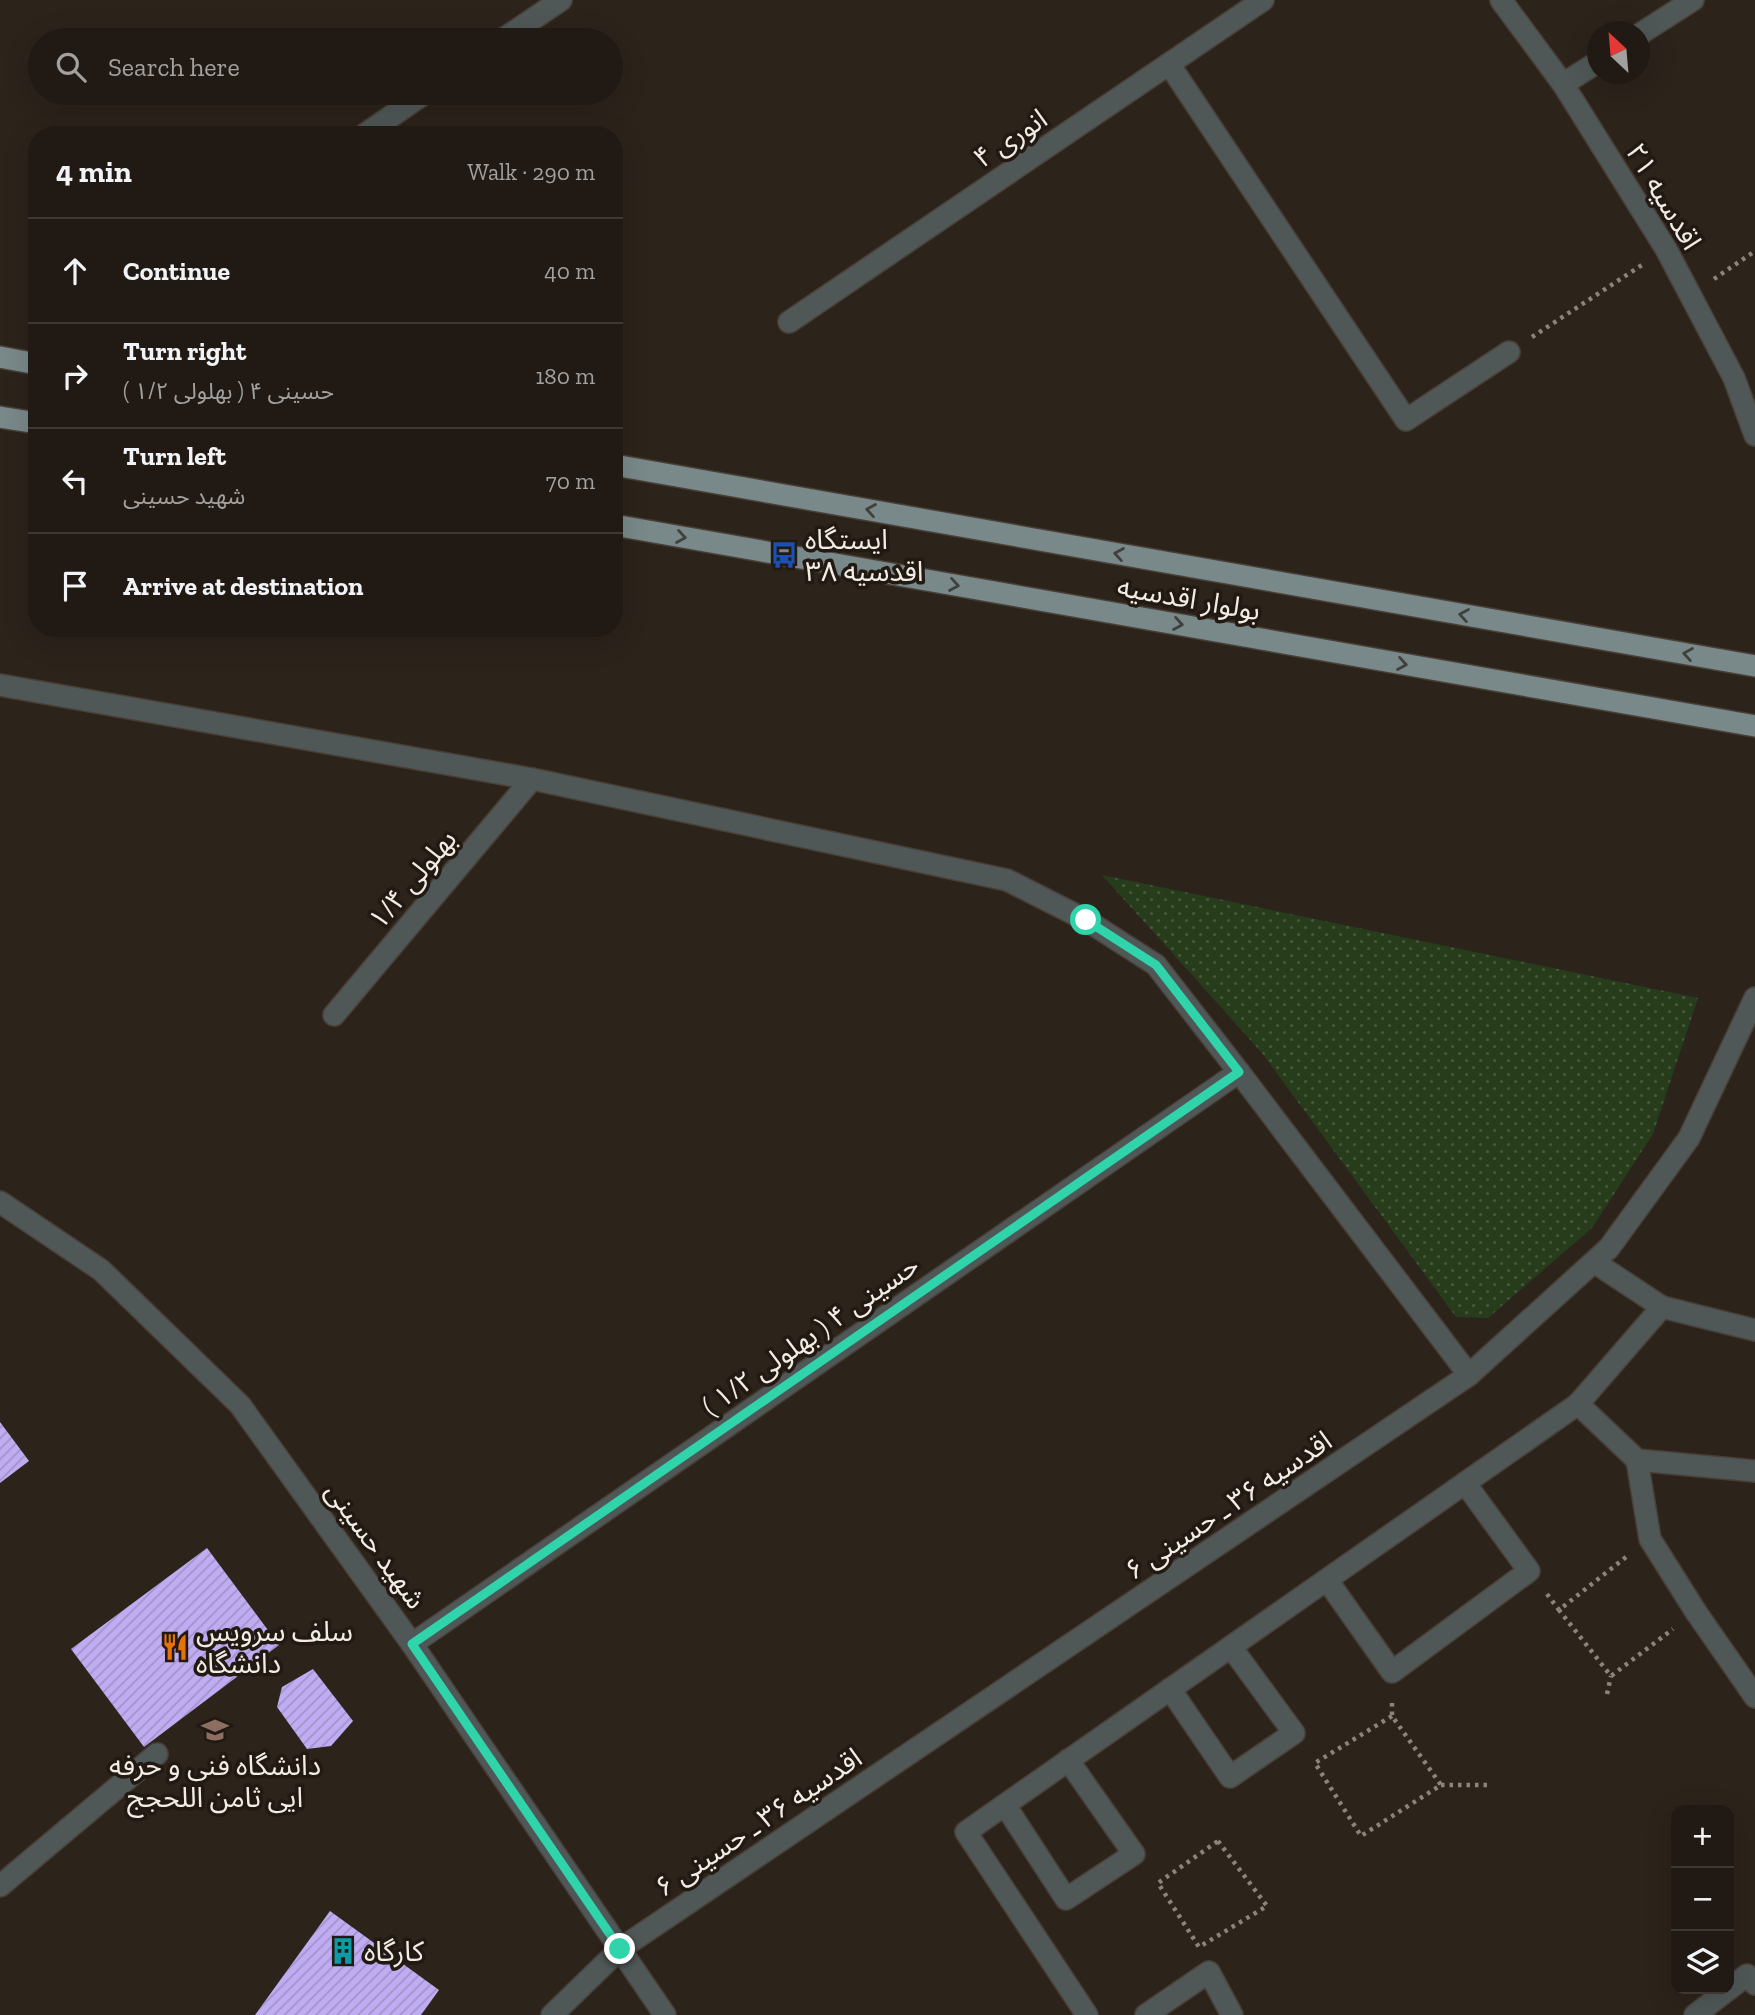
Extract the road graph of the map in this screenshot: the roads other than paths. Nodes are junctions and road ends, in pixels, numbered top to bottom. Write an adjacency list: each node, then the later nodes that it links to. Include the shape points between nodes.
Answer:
1 (561, 0): 5 (street)
2 (1263, 0): 7 (street, انوری ۴)
3 (1501, 0): 9 (street, اقدسیه ۲۱)
4 (1693, 0): 6 (street)
5 (520, 28)
6 (1650, 28)
7 (1169, 64): 12 (street, انوری ۴); 13 (street, via 1406,420)
8 (1587, 69): 9 (street)
9 (1563, 84): 18 (street, اقدسیه ۲۱, via 1666,249 1734,378)
10 (407, 105): 11 (street)
11 (376, 126)
12 (789, 322)
13 (1509, 352)
14 (0, 357): 15 (main road)
15 (28, 362)
16 (0, 417): 17 (main road)
17 (28, 422)
18 (1755, 435)
19 (623, 467): 21 (main road, بولوار اقدسیه, one-way to 19)
20 (623, 527): 23 (main road, بولوار اقدسیه, one-way to 23)
21 (1755, 666)
22 (0, 685): 24 (street)
23 (1755, 726)
24 (532, 779): 26 (street, بهلولی ۱/۴); 27 (street, via 1007,880 1086,920 1156,965)
25 (1755, 999): 29 (street, اقدسیه ۳۶ ـ حسینی ۶, via 1689,1138)
26 (334, 1015)
27 (1239, 1072): 32 (street); 38 (street, حسینی ۴ ( بهلولی ۱/۲ ))
28 (0, 1202): 38 (street, شهید حسینی, via 102,1270 240,1405)
29 (1594, 1262): 30 (street); 32 (street, اقدسیه ۳۶ ـ حسینی ۶)
30 (1662, 1307): 31 (street); 33 (street)
31 (1755, 1330)
32 (1469, 1375): 46 (street, اقدسیه ۳۶ ـ حسینی ۶)
33 (1578, 1404): 34 (street); 36 (street)
34 (1637, 1460): 35 (street); 41 (street, via 1650,1539)
35 (1755, 1471)
36 (1465, 1483): 37 (street); 37 (street, via 1529,1571 1392,1672)
37 (1327, 1580): 39 (street)
38 (412, 1644): 46 (street, شهید حسینی)
39 (1231, 1647): 40 (street); 40 (street, via 1294,1733 1241,1770 1230,1777)
40 (1170, 1689): 43 (street)
41 (1755, 1698)
42 (157, 1754): 45 (street)
43 (1068, 1760): 44 (street); 44 (street, via 1134,1854 1066,1899)
44 (1005, 1805): 52 (street, via 966,1832)
45 (0, 1886)
46 (620, 1949): 50 (street, اقدسیه ۳۶ ـ حسینی ۶); 51 (street, شهید حسینی)
47 (1755, 1984): 48 (street, via 1747,1975)
48 (1734, 1985)
49 (1722, 1994): 55 (street)
50 (552, 2015)
51 (665, 2015)
52 (1087, 2015)
53 (1146, 2015): 54 (street, via 1209,1972)
54 (1232, 2015)
55 (1695, 2015)

